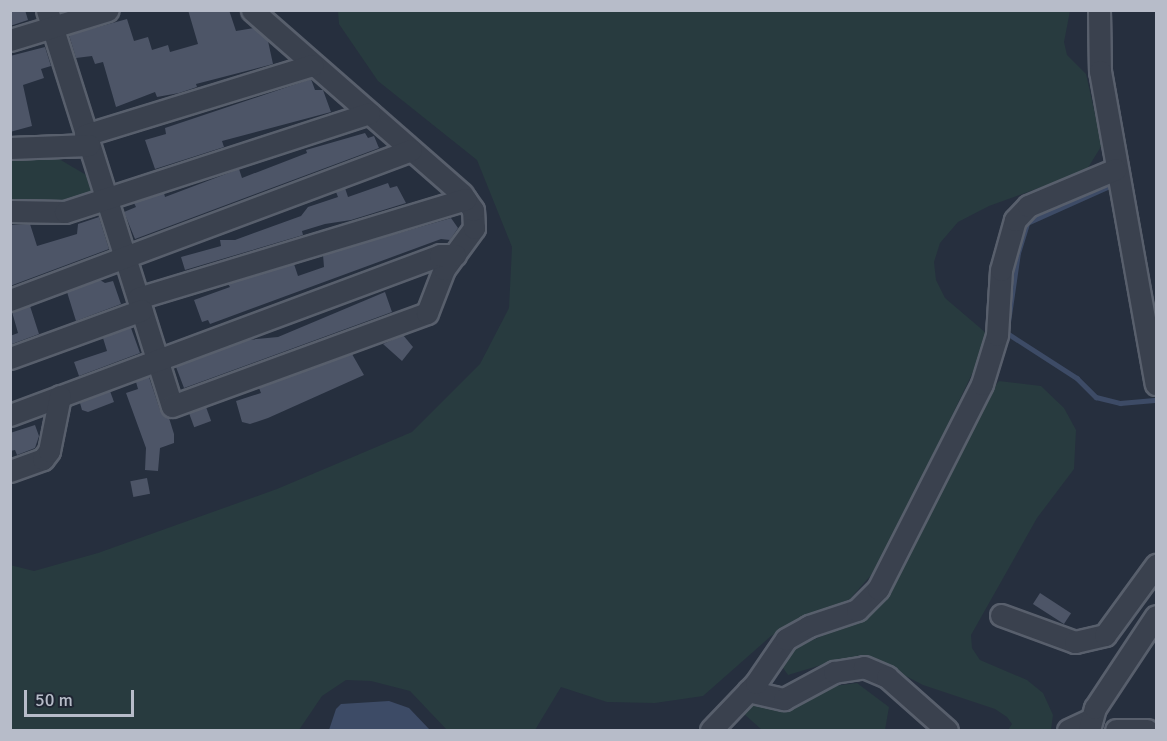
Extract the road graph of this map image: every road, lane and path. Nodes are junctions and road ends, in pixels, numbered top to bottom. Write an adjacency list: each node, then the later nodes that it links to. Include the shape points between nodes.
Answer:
1 (108, 10): 4 (street)
2 (252, 10): 6 (street)
3 (1099, 10): 11 (street, via 1100,71 1111,118)
4 (50, 19): 5 (street); 8 (street)
5 (10, 40)
6 (312, 65): 7 (street); 8 (street)
7 (369, 113): 10 (street); 12 (street)
8 (87, 140): 9 (street); 12 (street)
9 (10, 148)
10 (411, 150): 13 (street); 16 (street)
11 (1116, 169): 21 (street); 28 (street, via 1028,206 1015,220 1001,270 997,335 985,375 887,573 871,599 857,610 809,626 786,639)
12 (106, 197): 14 (street, via 65,212); 16 (street)
13 (465, 199): 15 (street, via 472,210 474,228); 18 (street)
14 (10, 211)
15 (455, 255): 20 (street, via 440,255); 20 (street, via 444,269 427,313 172,406)
16 (125, 258): 17 (street); 18 (street)
17 (10, 300)
18 (140, 304): 19 (street); 20 (street)
19 (10, 358)
20 (158, 358): 22 (street)
21 (1156, 384)
22 (60, 396): 23 (street); 24 (street, via 49,451 43,459)
23 (10, 415)
24 (10, 471)
25 (1156, 565): 26 (street, via 1105,635 1075,642)
26 (1001, 615)
27 (1156, 616): 29 (street, via 1095,708)
28 (748, 692): 30 (street); 31 (street, via 784,699 843,670 875,669)
29 (1090, 725): 32 (street)
30 (711, 730)
31 (947, 730)
32 (1068, 730)
33 (1116, 730): 34 (street)
34 (1147, 730)

